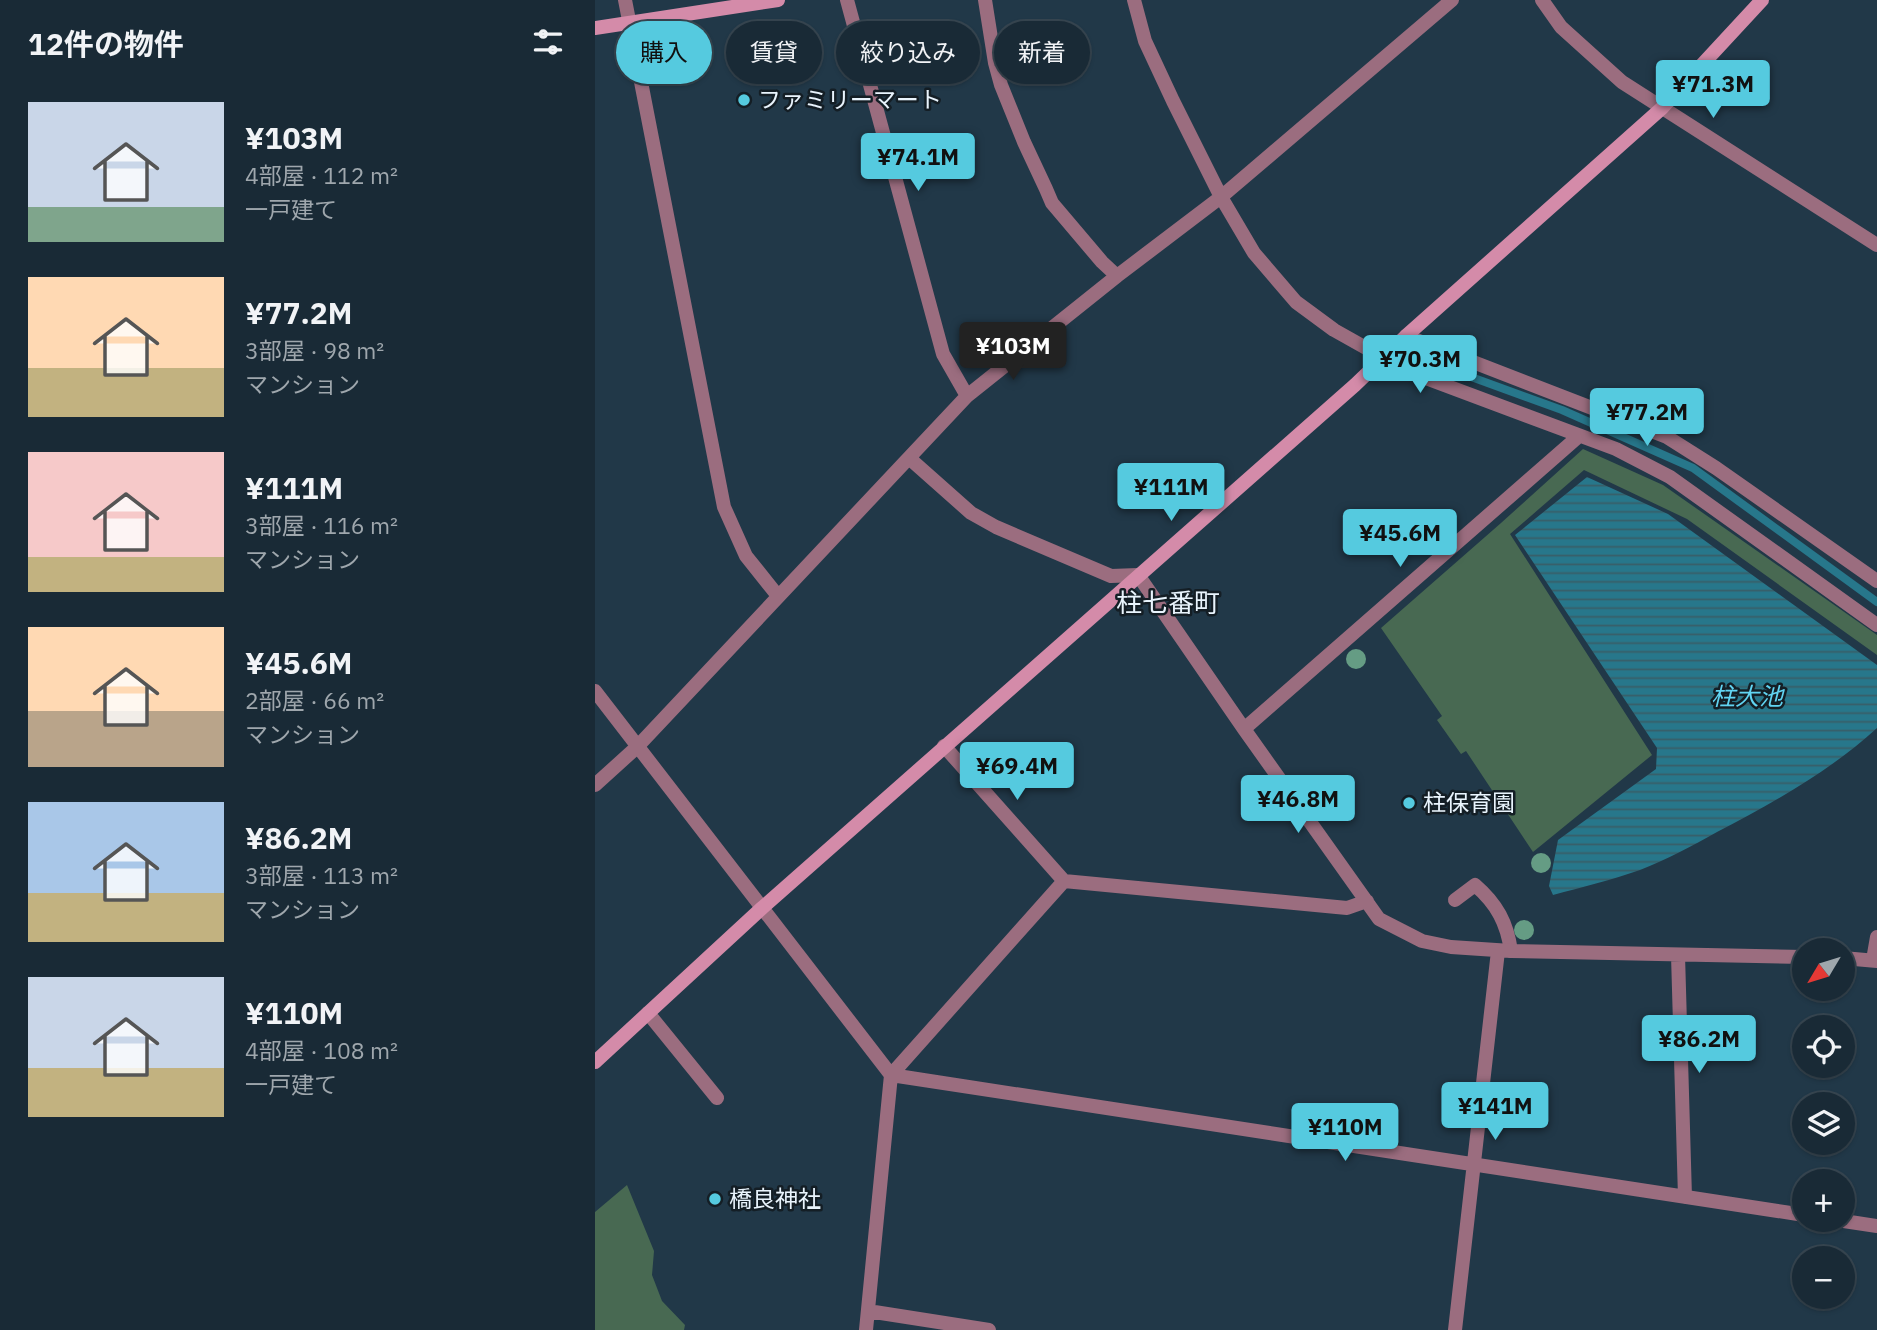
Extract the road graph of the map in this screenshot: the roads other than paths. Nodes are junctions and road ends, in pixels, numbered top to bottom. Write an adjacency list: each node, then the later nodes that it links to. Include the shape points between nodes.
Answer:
1 (625, 0): 9 (street)
2 (778, 0): 10 (street)
3 (847, 0): 20 (street, via 943,354)
4 (985, 0): 17 (street, via 1001,85 1052,203)
5 (1135, 0): 15 (street, via 1145,41)
6 (1452, 0): 15 (street)
7 (1542, 0): 14 (street, via 1561,27 1622,82)
8 (1762, 0): 14 (street)
9 (629, 21)
10 (636, 21)
11 (616, 24): 12 (street)
12 (595, 28)
13 (641, 84): 25 (street, via 725,507 746,556)
14 (1662, 108): 16 (street); 18 (street)
15 (1221, 197): 17 (street); 19 (street, via 1254,253 1296,302)
16 (1877, 245)
17 (1117, 276): 20 (street)
18 (1406, 336): 19 (street); 24 (street, via 1667,437)
19 (1382, 358): 21 (street); 23 (street)
20 (967, 396): 22 (street)
21 (1579, 436): 26 (street, via 1670,477); 28 (street)
22 (909, 458): 23 (street, via 971,513 996,527 1111,576); 25 (street)
23 (1138, 575): 28 (street); 29 (street)
24 (1877, 580)
25 (778, 596): 30 (street)
26 (1877, 625)
27 (595, 691): 30 (street)
28 (1244, 729): 34 (street)
29 (944, 746): 32 (street); 35 (street)
30 (637, 747): 31 (street); 35 (street)
31 (595, 785)
32 (1064, 881): 34 (street, via 1347,908); 44 (street)
33 (1455, 900): 37 (street, via 1475,886 1489,897 1508,931)
34 (1367, 901): 37 (street, via 1378,919 1422,941)
35 (762, 908): 42 (street); 44 (street)
36 (1877, 937): 41 (street)
37 (1504, 951): 38 (street); 46 (street)
38 (1678, 955): 39 (street); 47 (street)
39 (1792, 957)
40 (1855, 959): 41 (street)
41 (1875, 960)
42 (648, 1013): 43 (street); 45 (street)
43 (595, 1061)
44 (891, 1075): 46 (street); 51 (street)
45 (717, 1098)
46 (1475, 1166): 47 (street); 54 (street)
47 (1685, 1197): 48 (street)
48 (1792, 1213)
49 (1855, 1223): 50 (street)
50 (1877, 1226)
51 (868, 1311): 52 (street); 53 (street)
52 (866, 1330)
53 (989, 1330)
54 (1455, 1330)

